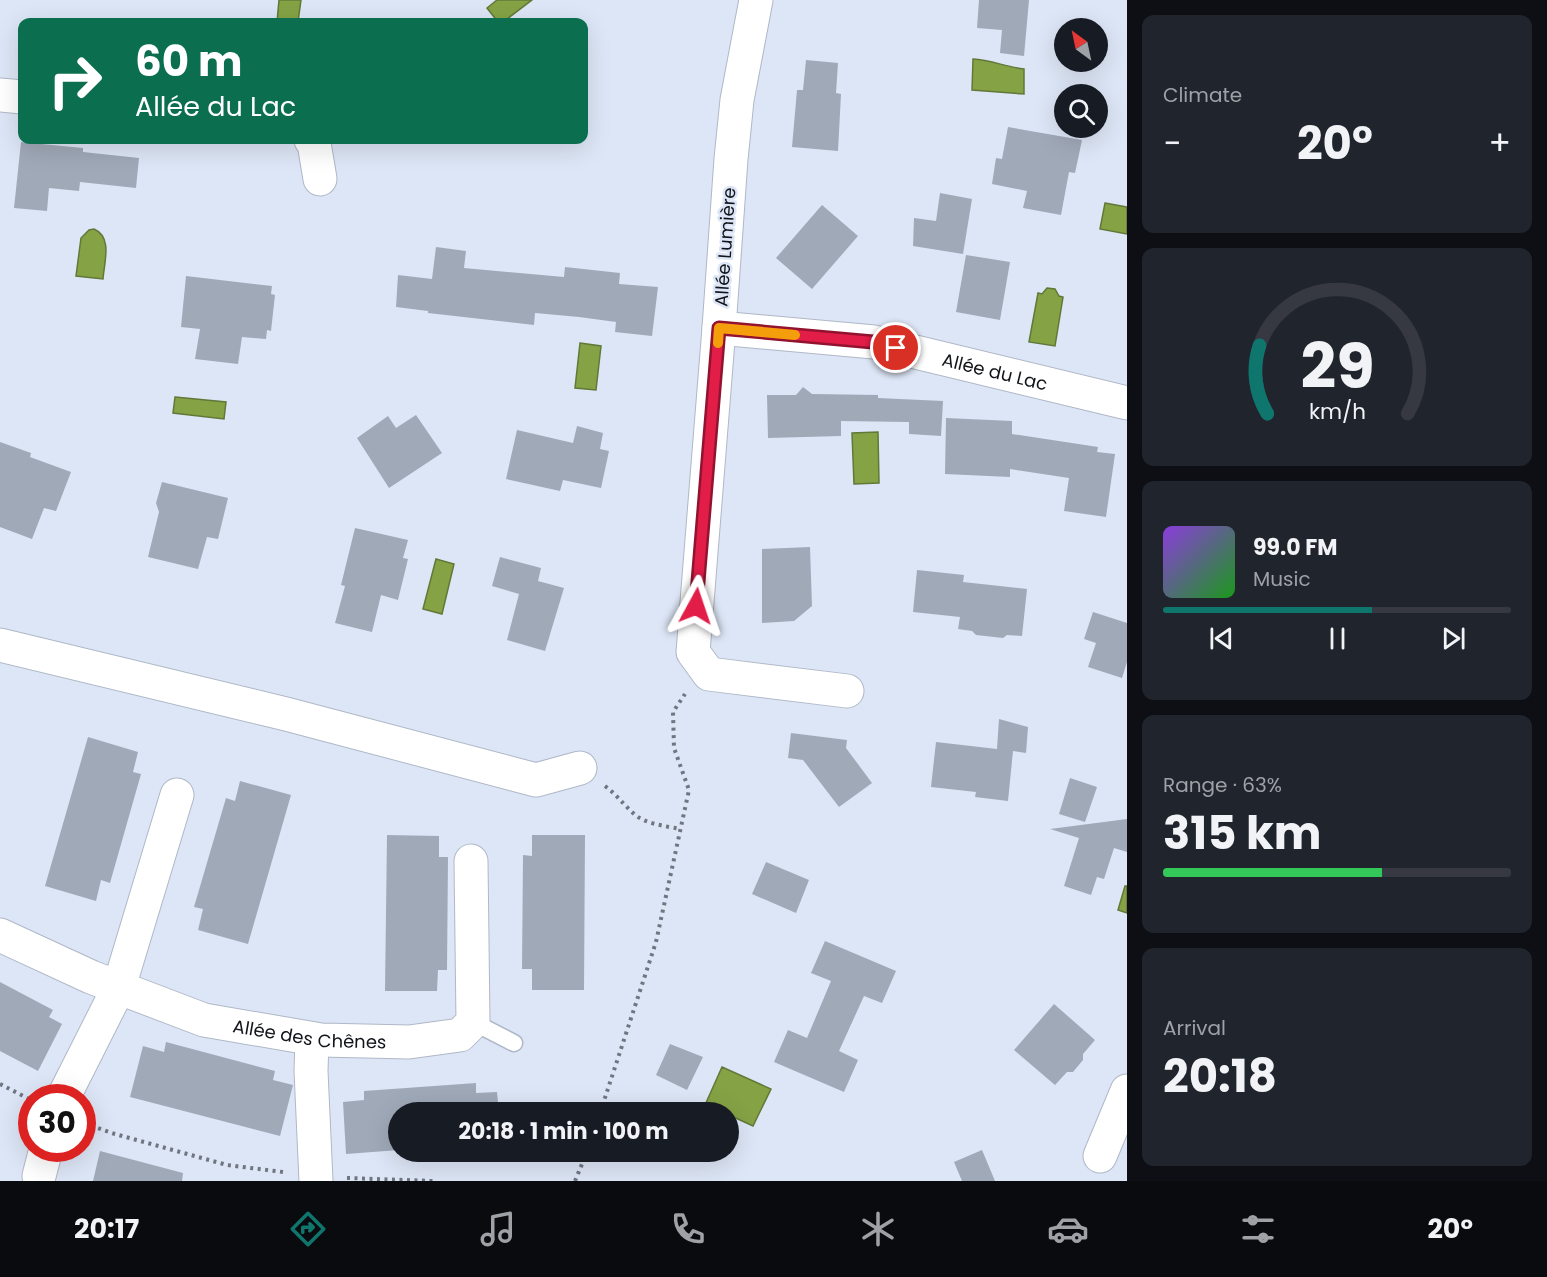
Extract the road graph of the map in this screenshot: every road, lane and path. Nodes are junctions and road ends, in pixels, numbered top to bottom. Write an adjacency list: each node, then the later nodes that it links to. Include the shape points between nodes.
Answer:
1 (756, 0): 6 (street, Allée Lumière, via 737,100)
2 (0, 95): 3 (street)
3 (18, 97)
4 (314, 144): 5 (street)
5 (320, 179)
6 (719, 328): 7 (street, Allée du Lac, via 873,342); 9 (street, Allée Lumière, via 693,652)
7 (1127, 403)
8 (0, 645): 11 (street, via 536,780)
9 (702, 665): 10 (street, via 709,674); 13 (path, via 673,712 674,748 688,790)
10 (847, 691)
11 (580, 768): 13 (path, via 634,815)
12 (177, 795): 16 (street)
13 (680, 829): 24 (path, via 656,942)
14 (471, 861): 17 (street)
15 (0, 935): 16 (street, Allée des Chênes)
16 (119, 987): 18 (street, Allée des Chênes, via 204,1020); 21 (street)
17 (473, 1022): 18 (street, Allée des Chênes, via 460,1035 409,1042); 19 (lane)
18 (312, 1039): 28 (street)
19 (514, 1043)
20 (0, 1084): 23 (path)
21 (70, 1084)
22 (1127, 1091): 26 (street)
23 (18, 1094)
24 (604, 1102)
25 (96, 1127): 28 (path, via 227,1165)
26 (1100, 1156)
27 (583, 1162): 30 (path)
28 (316, 1179): 29 (path)
29 (433, 1181)
30 (575, 1181)

